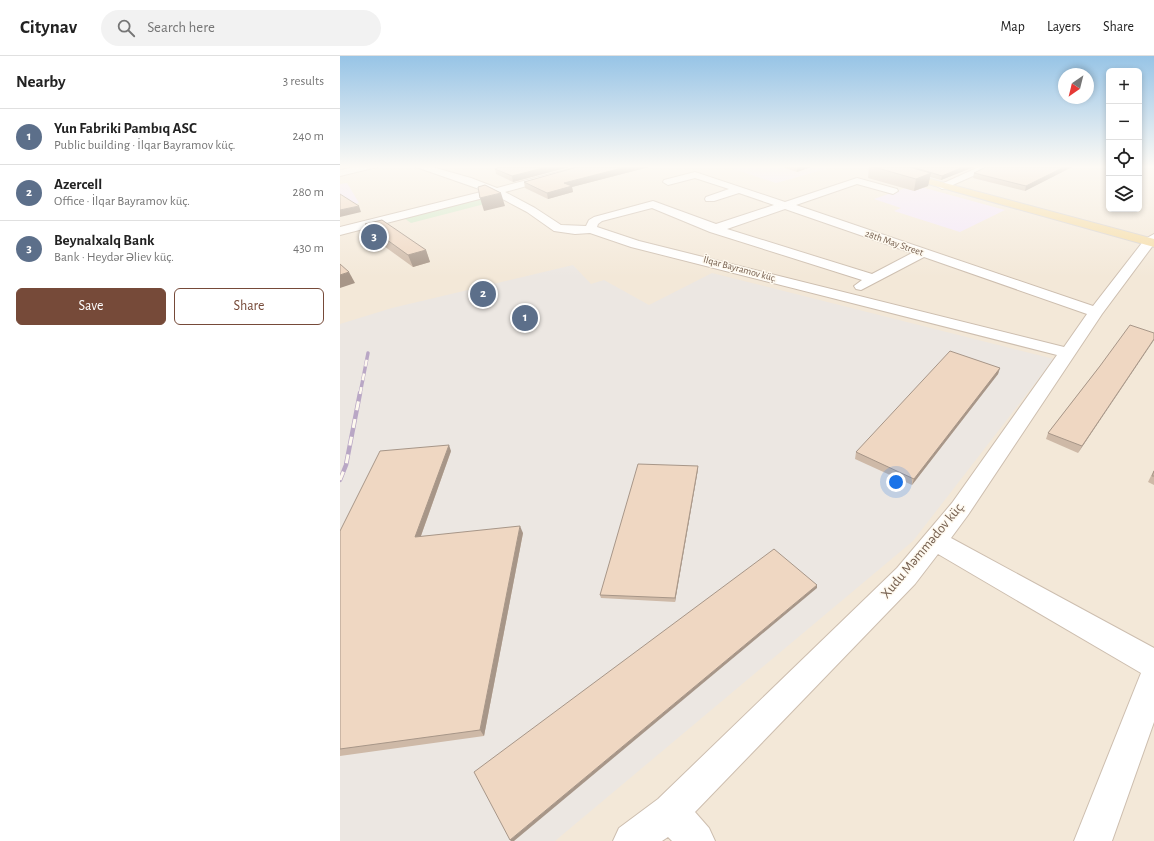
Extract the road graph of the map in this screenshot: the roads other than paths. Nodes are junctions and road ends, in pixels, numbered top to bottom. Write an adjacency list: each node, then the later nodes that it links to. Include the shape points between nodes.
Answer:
1 (447, 204): 9 (street)
2 (519, 204): 7 (street, İlqar Bayramov küç., via 558,228)
3 (780, 204): 6 (street, 28th May Street)
4 (788, 204): 6 (street)
5 (1009, 204): 10 (main road)
6 (784, 205): 8 (street); 11 (street, 28th May Street)
7 (591, 229): 8 (street, via 598,219 653,204); 13 (street, İlqar Bayramov küç., via 635,244)
8 (714, 229): 12 (street)
9 (340, 231)
10 (1152, 241): 14 (street, Xudu Məmmədov küç.)
11 (922, 252): 12 (street); 14 (street, 28th May Street)
12 (873, 279): 13 (street)
13 (843, 296): 15 (street, İlqar Bayramov küç.)
14 (1096, 312): 15 (street, Xudu Məmmədov küç.)
15 (1069, 354): 16 (street, Xudu Məmmədov küç., via 960,509)
16 (934, 540): 17 (street); 19 (street, Xudu Məmmədov küç., via 900,581)
17 (1154, 664)
18 (1154, 679): 22 (street)
19 (671, 812): 20 (street, Xudu Məmmədov küç.); 21 (street)
20 (632, 841)
21 (696, 841)
22 (1093, 841)

